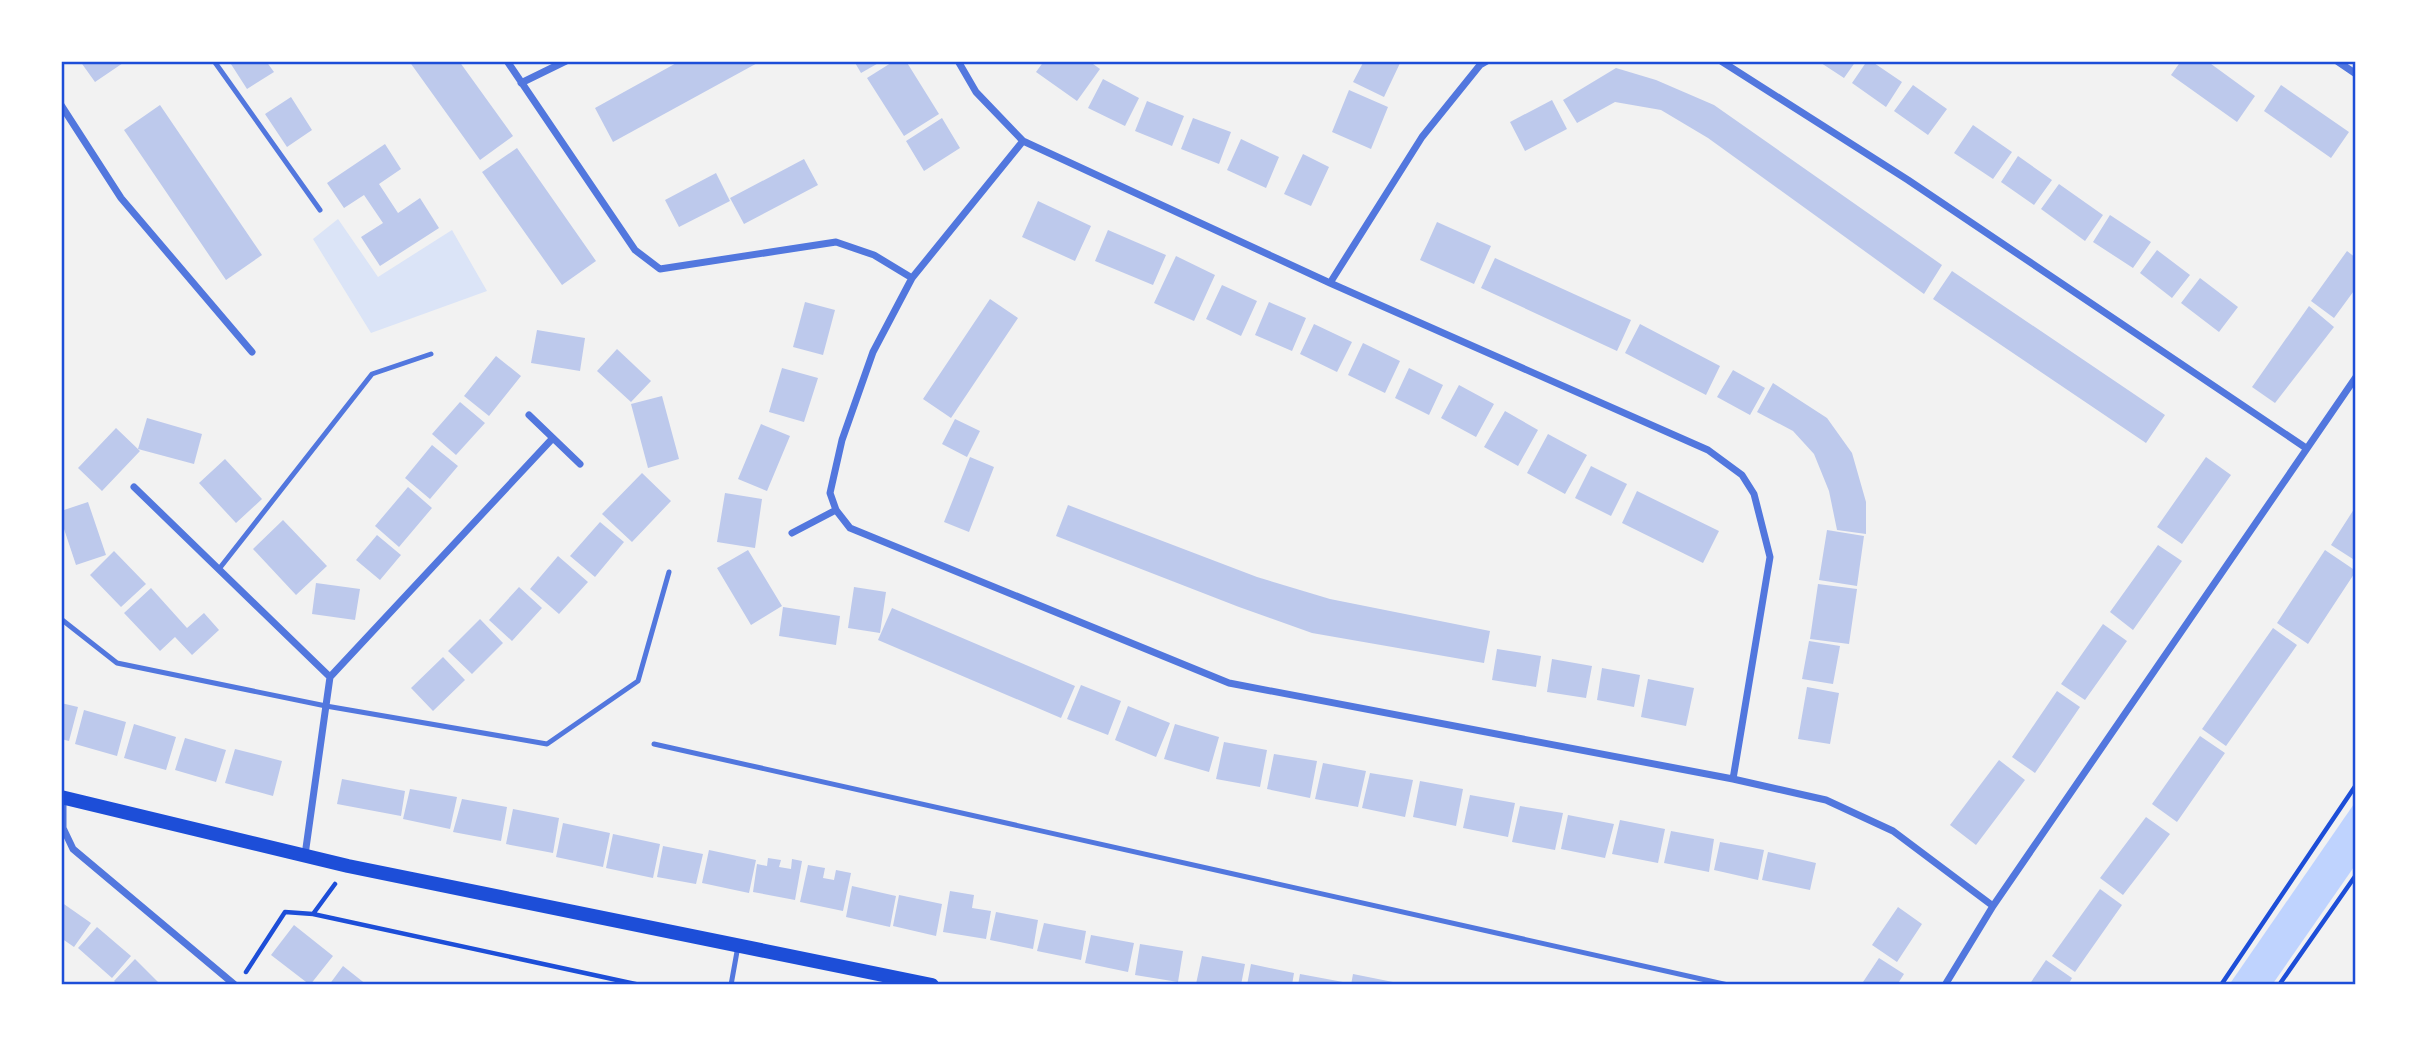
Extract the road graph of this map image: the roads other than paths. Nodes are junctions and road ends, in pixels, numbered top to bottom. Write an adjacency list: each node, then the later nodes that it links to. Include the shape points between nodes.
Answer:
1 (214, 61): 12 (lane)
2 (507, 61): 9 (street)
3 (566, 61): 9 (street)
4 (958, 61): 11 (street, via 976,92)
5 (1487, 61): 14 (street, via 1422,137)
6 (1721, 61): 20 (street, via 1908,180)
7 (2337, 61): 8 (street)
8 (2356, 74)
9 (522, 83): 13 (street, via 635,250 660,269 836,242 874,255)
10 (61, 105): 15 (street, via 121,198)
11 (1023, 141): 13 (street); 14 (street)
12 (320, 210)
13 (912, 278): 23 (street, via 873,352 842,440 830,493)
14 (1330, 283): 31 (street, via 1708,450 1742,475 1754,494 1770,557)
15 (252, 352)
16 (430, 354): 25 (lane, via 372,374)
17 (2356, 377): 20 (street)
18 (529, 415): 19 (street)
19 (552, 439): 21 (street); 28 (street)
20 (2306, 448): 34 (street)
21 (580, 464)
22 (134, 487): 25 (street)
23 (835, 510): 24 (street); 31 (street, via 849,528 1229,683)
24 (792, 533)
25 (219, 569): 28 (street)
26 (669, 572): 29 (lane, via 638,681 547,744)
27 (61, 619): 29 (lane, via 117,663)
28 (330, 677): 29 (street)
29 (326, 706): 33 (street)
30 (654, 744): 39 (lane)
31 (1733, 779): 34 (street, via 1826,800 1893,831)
32 (62, 797): 33 (main road); 36 (street, via 63,828 73,849)
33 (304, 856): 35 (main road)
34 (1993, 906): 40 (street)
35 (738, 944): 37 (lane); 38 (main road)
36 (235, 985)
37 (731, 985)
38 (932, 985)
39 (1728, 985)
40 (1945, 985)

